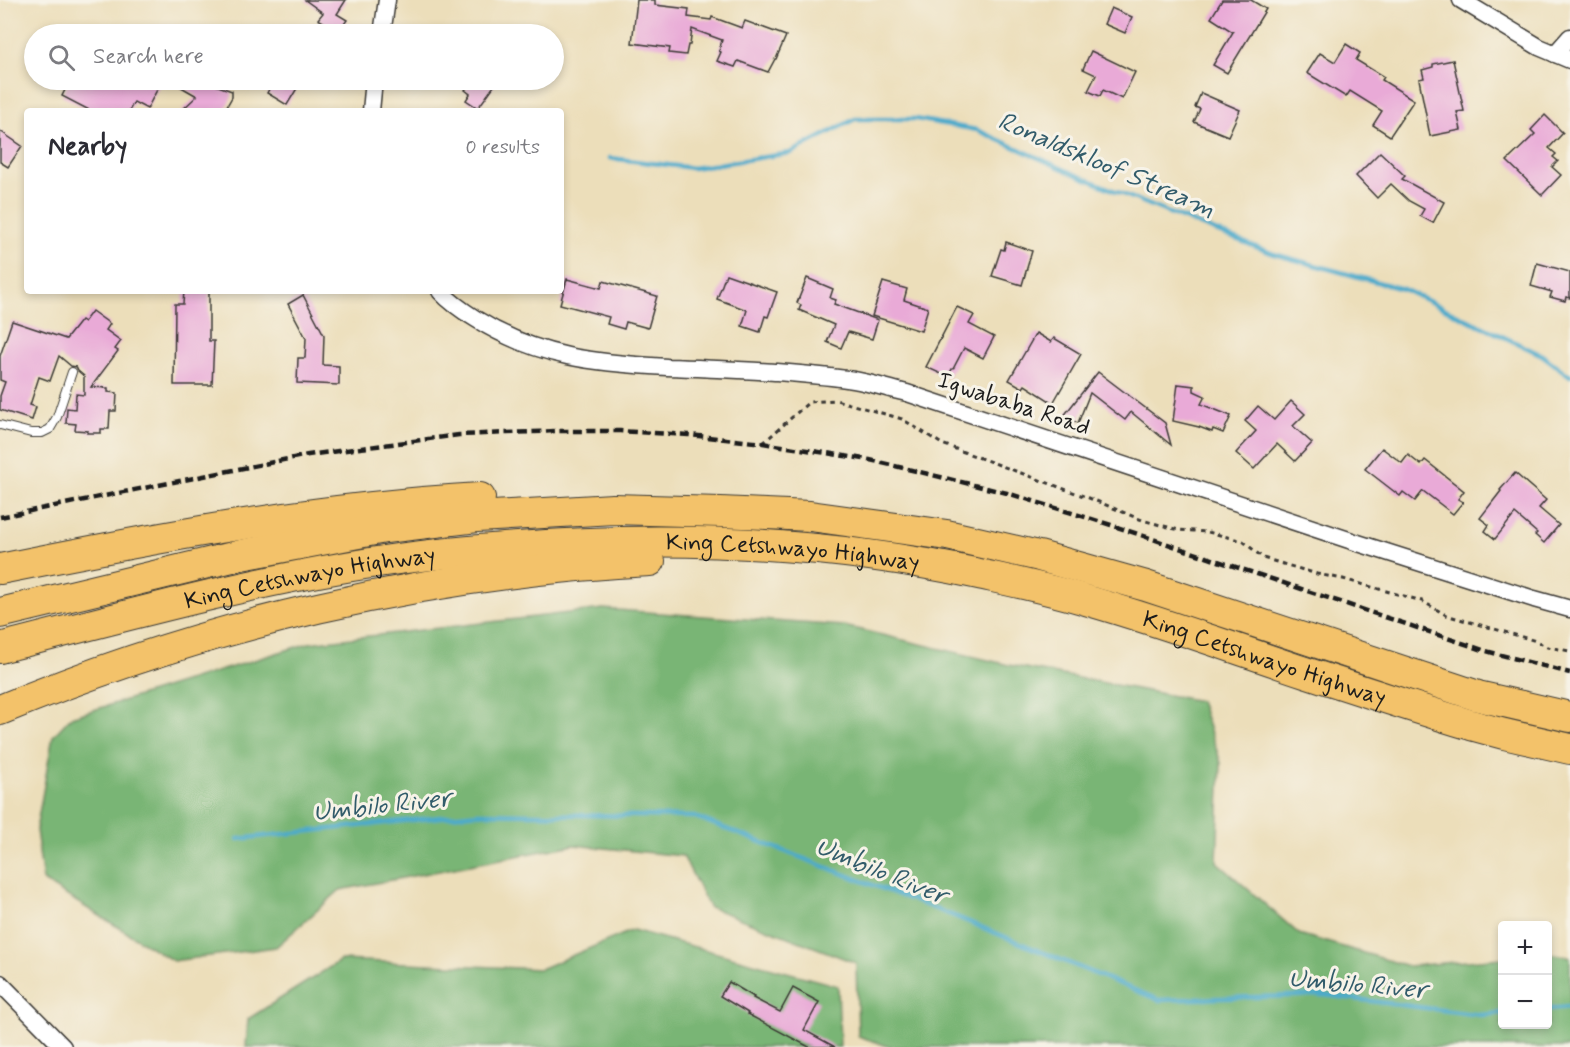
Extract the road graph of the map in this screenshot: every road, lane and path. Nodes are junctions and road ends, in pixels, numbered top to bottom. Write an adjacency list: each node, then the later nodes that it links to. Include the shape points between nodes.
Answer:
1 (387, 0): 3 (street)
2 (1461, 0): 5 (street)
3 (383, 24)
4 (1570, 37): 5 (street)
5 (1562, 57)
6 (373, 90): 7 (street)
7 (371, 108)
8 (443, 294): 15 (street, Igwababa Road, via 463,311 510,338 578,359 854,380 907,393)
9 (72, 372): 10 (lane, via 50,429 32,433)
10 (0, 424)
11 (763, 443): 18 (path, via 809,402 836,400 902,419 942,444 1142,520 1243,542 1263,558 1373,586 1422,601 1446,615)
12 (810, 516): 14 (highway, via 690,496 531,495 432,501 237,524); 16 (highway, King Cetshwayo Highway, via 613,509 477,517 385,528 241,555); 20 (highway, King Cetshwayo Highway, via 947,535 1039,556 1146,586 1478,696)
13 (842, 553): 17 (highway, King Cetshwayo Highway, via 734,544 615,542 414,556 263,583); 19 (highway, via 803,559 578,566 416,588 298,612 164,650); 21 (highway, King Cetshwayo Highway, via 978,574 1087,600 1471,725)
14 (0, 569)
15 (1570, 609)
16 (0, 613)
17 (0, 648)
18 (1570, 651)
19 (0, 710)
20 (1570, 717)
21 (1570, 749)
22 (0, 983): 23 (street)
23 (63, 1047)

